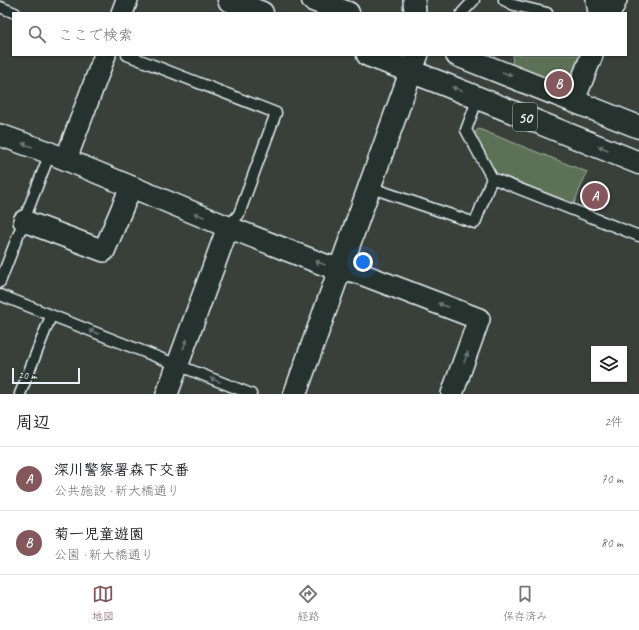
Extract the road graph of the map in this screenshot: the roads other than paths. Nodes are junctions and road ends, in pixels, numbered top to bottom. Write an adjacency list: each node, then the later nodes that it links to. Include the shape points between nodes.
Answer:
1 (127, 0): 12 (street)
2 (229, 0): 13 (main road)
3 (313, 0): 14 (main road)
4 (414, 0): 15 (street)
5 (474, 0): 16 (lane)
6 (504, 0): 10 (lane)
7 (597, 0): 18 (street)
8 (616, 0): 19 (street)
9 (0, 7): 11 (lane)
10 (514, 9): 17 (lane)
11 (12, 12)
12 (122, 12)
13 (259, 12)
14 (345, 12)
15 (415, 12)
16 (463, 12)
17 (539, 12)
18 (599, 12)
19 (610, 12)
20 (105, 56): 30 (street)
21 (130, 56): 36 (lane, via 276,113 238,214)
22 (384, 56): 25 (main road, 50)
23 (460, 56): 27 (main road, 50, one-way to 27)
24 (592, 56): 27 (street)
25 (416, 58): 26 (main road, 50, one-way to 25); 34 (main road)
26 (478, 98): 31 (main road, 50, one-way to 26); 32 (lane, via 466,130)
27 (574, 100): 28 (main road, 50)
28 (639, 126)
29 (0, 135): 30 (street, one-way to 29)
30 (58, 156): 33 (street); 35 (lane)
31 (636, 166)
32 (492, 178): 34 (lane, via 475,222); 37 (lane)
33 (131, 187): 35 (street, via 104,251); 36 (street, one-way to 33)
34 (369, 187): 38 (main road)
35 (24, 221): 39 (lane)
36 (228, 227): 38 (street, one-way to 36); 42 (street, one-way to 36)
37 (639, 236)
38 (340, 269): 46 (main road); 47 (street, one-way to 38, via 479,319 356,272)
39 (0, 282)
40 (0, 295): 41 (lane)
41 (51, 316): 42 (lane, one-way to 41); 43 (lane)
42 (177, 365): 44 (street); 45 (lane, one-way to 42)
43 (20, 394)
44 (167, 394)
45 (251, 394)
46 (295, 394)
47 (452, 394)

